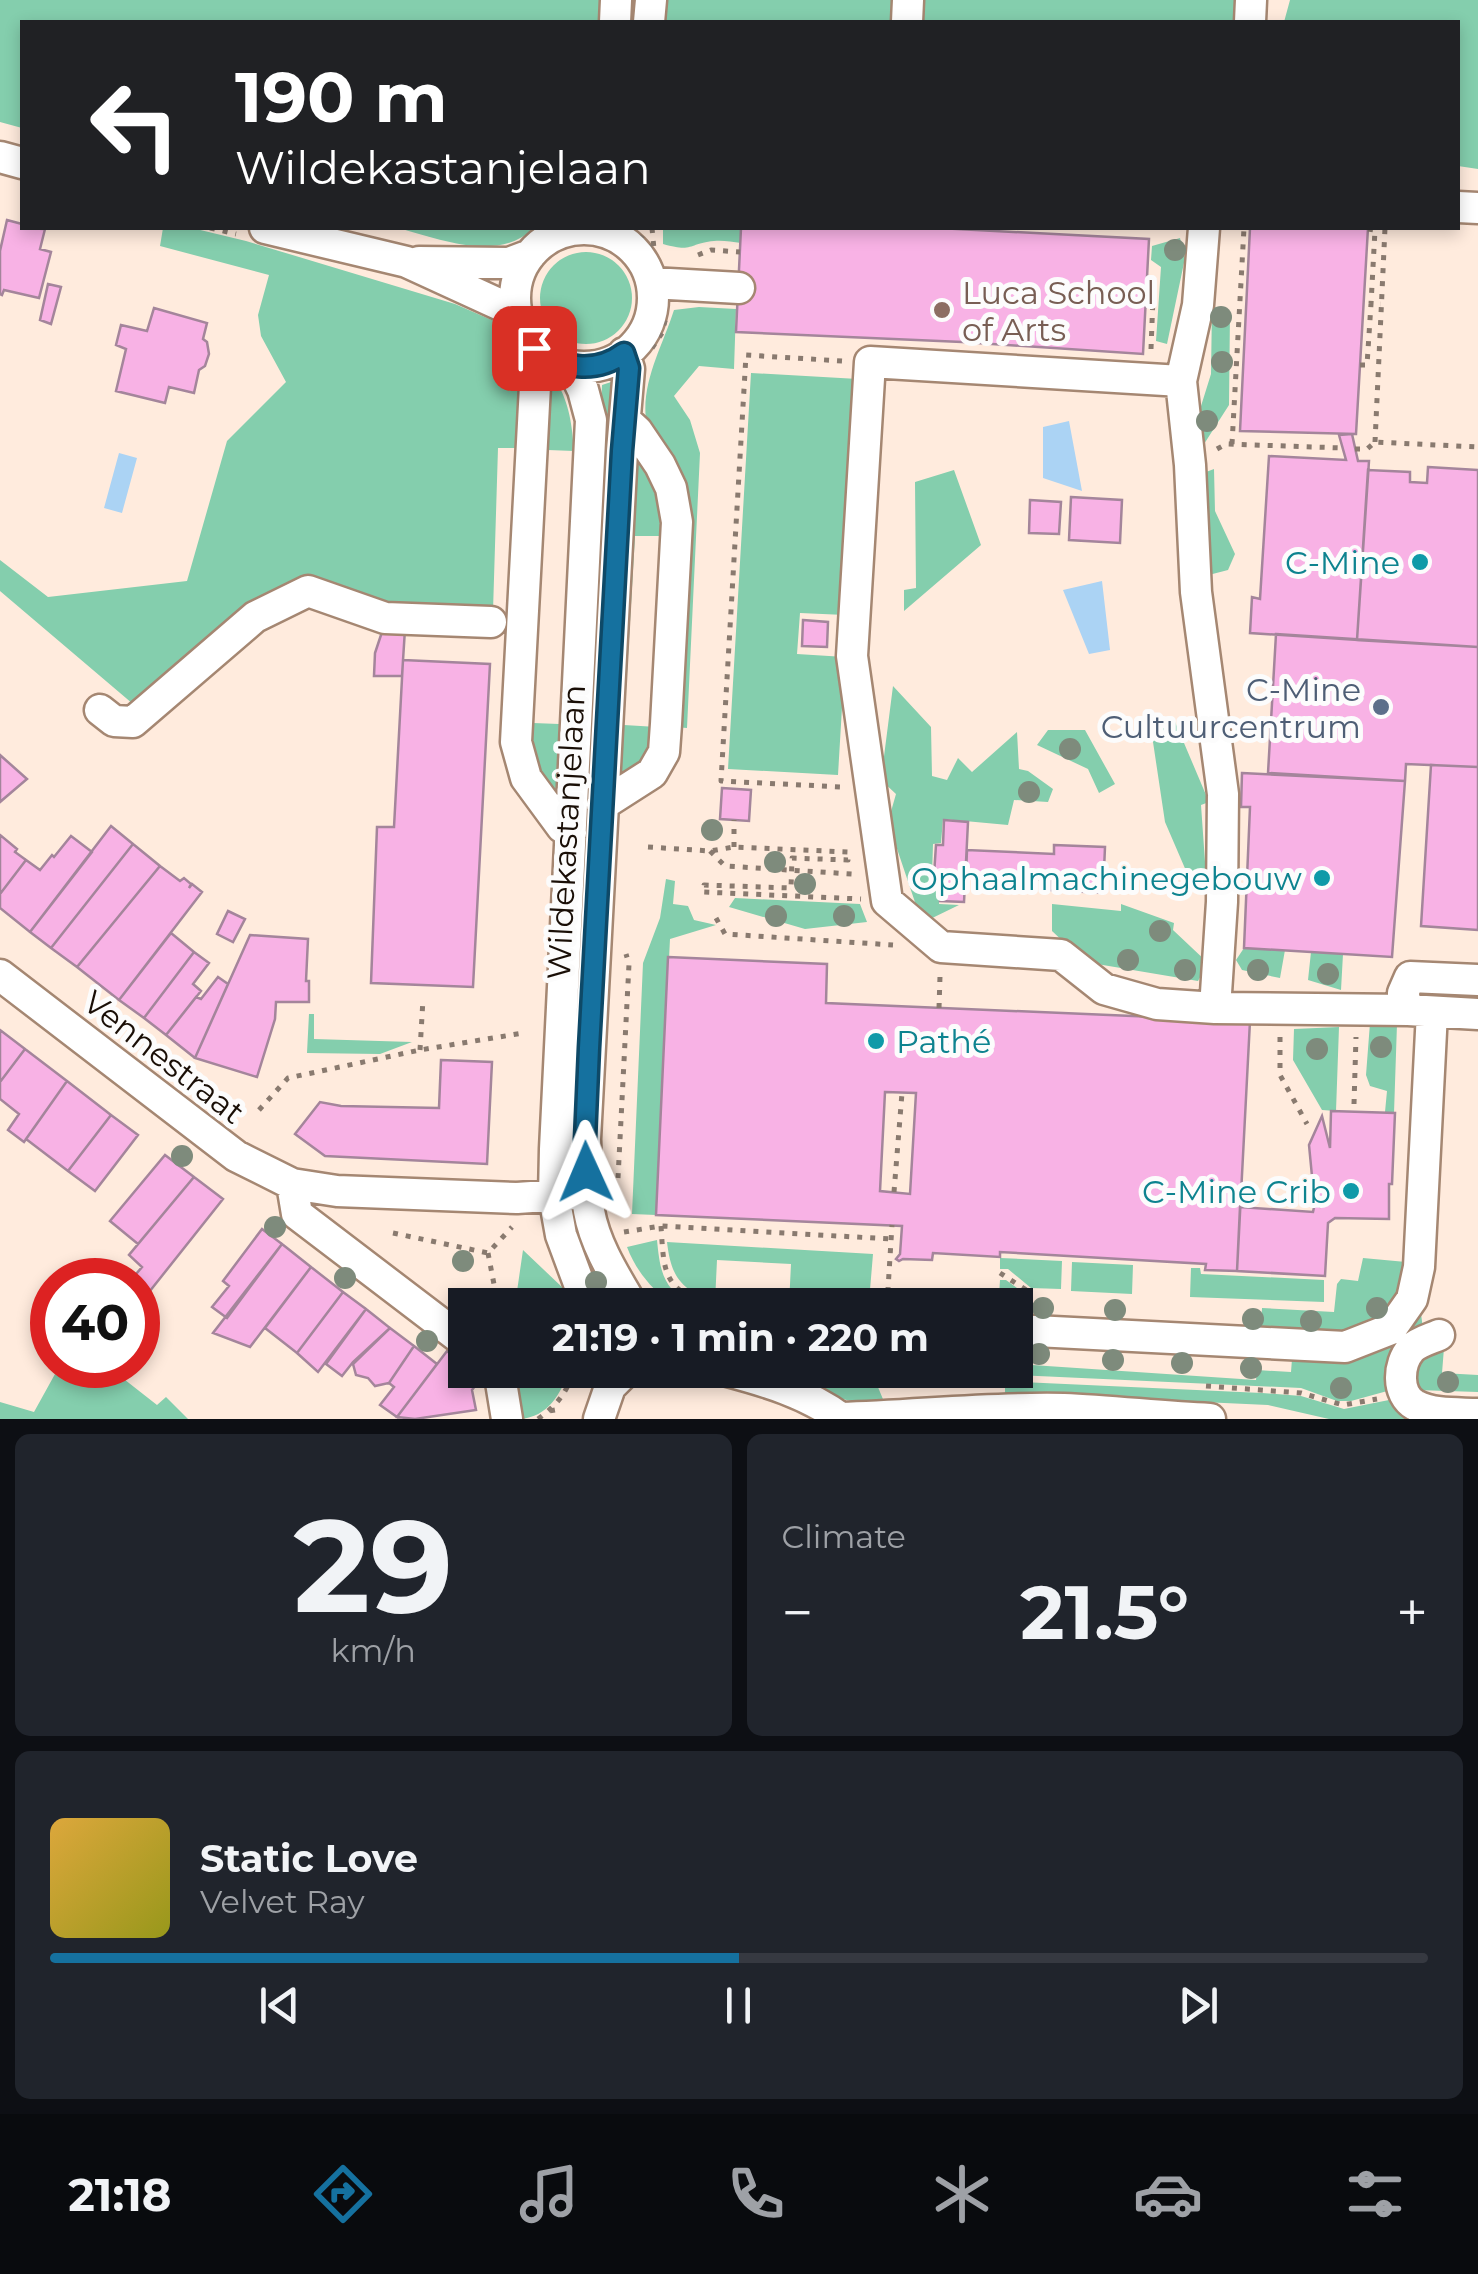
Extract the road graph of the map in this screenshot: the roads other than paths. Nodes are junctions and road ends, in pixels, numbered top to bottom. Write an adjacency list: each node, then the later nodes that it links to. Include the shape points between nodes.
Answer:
1 (273, 230): 7 (street)
2 (572, 230): 6 (street)
3 (596, 230): 5 (street)
4 (1204, 230): 13 (street, via 1198,305)
5 (642, 244): 8 (street); 11 (street, via 653,301 648,323)
6 (530, 255): 7 (street, via 508,263); 9 (street, via 518,275)
7 (406, 262): 9 (street)
8 (739, 288)
9 (516, 312): 10 (street)
10 (534, 348): 12 (street); 18 (street, via 516,742 526,778)
11 (624, 353): 12 (street, via 596,367); 14 (street, Wildekastanjelaan)
12 (572, 367): 18 (street, Wildekastanjelaan, via 591,420)
13 (1181, 381): 21 (street, via 1196,592 1224,794); 21 (street, via 870,362 852,656 887,901 940,946 1061,955 1104,989 1157,1004)
14 (625, 420): 17 (street, Wildekastanjelaan); 17 (street, via 672,488 678,522 664,752 652,773)
15 (491, 622): 16 (street, via 386,618 308,591 255,617 133,722 114,721)
16 (100, 710)
17 (602, 805): 25 (street, Wildekastanjelaan, via 585,1139)
18 (571, 833): 26 (street, Wildekastanjelaan)
19 (0, 975): 24 (street, Vennestraat, via 236,1156)
20 (1478, 980): 22 (street, via 1410,977 1403,993)
21 (1215, 1008): 22 (street)
22 (1420, 1011): 23 (street); 30 (street, via 1419,1267 1412,1299 1392,1329 1346,1346)
23 (1478, 1014)
24 (292, 1184): 26 (street, Vennestraat); 29 (street, via 297,1214)
25 (603, 1192): 26 (street, Vennestraat); 28 (street, Wildekastanjelaan, via 588,1210)
26 (554, 1196): 27 (street, Wildekastanjelaan)
27 (582, 1288)
28 (622, 1288)
29 (448, 1329)
30 (1033, 1331)
31 (1440, 1335): 35 (street, via 1413,1346 1401,1376 1403,1393 1430,1411)
32 (502, 1388): 36 (street)
33 (610, 1388): 37 (street)
34 (799, 1388): 38 (street)
35 (1478, 1414)
36 (507, 1419)
37 (599, 1419)
38 (842, 1419): 39 (street, via 1064,1409)
39 (1210, 1419)

